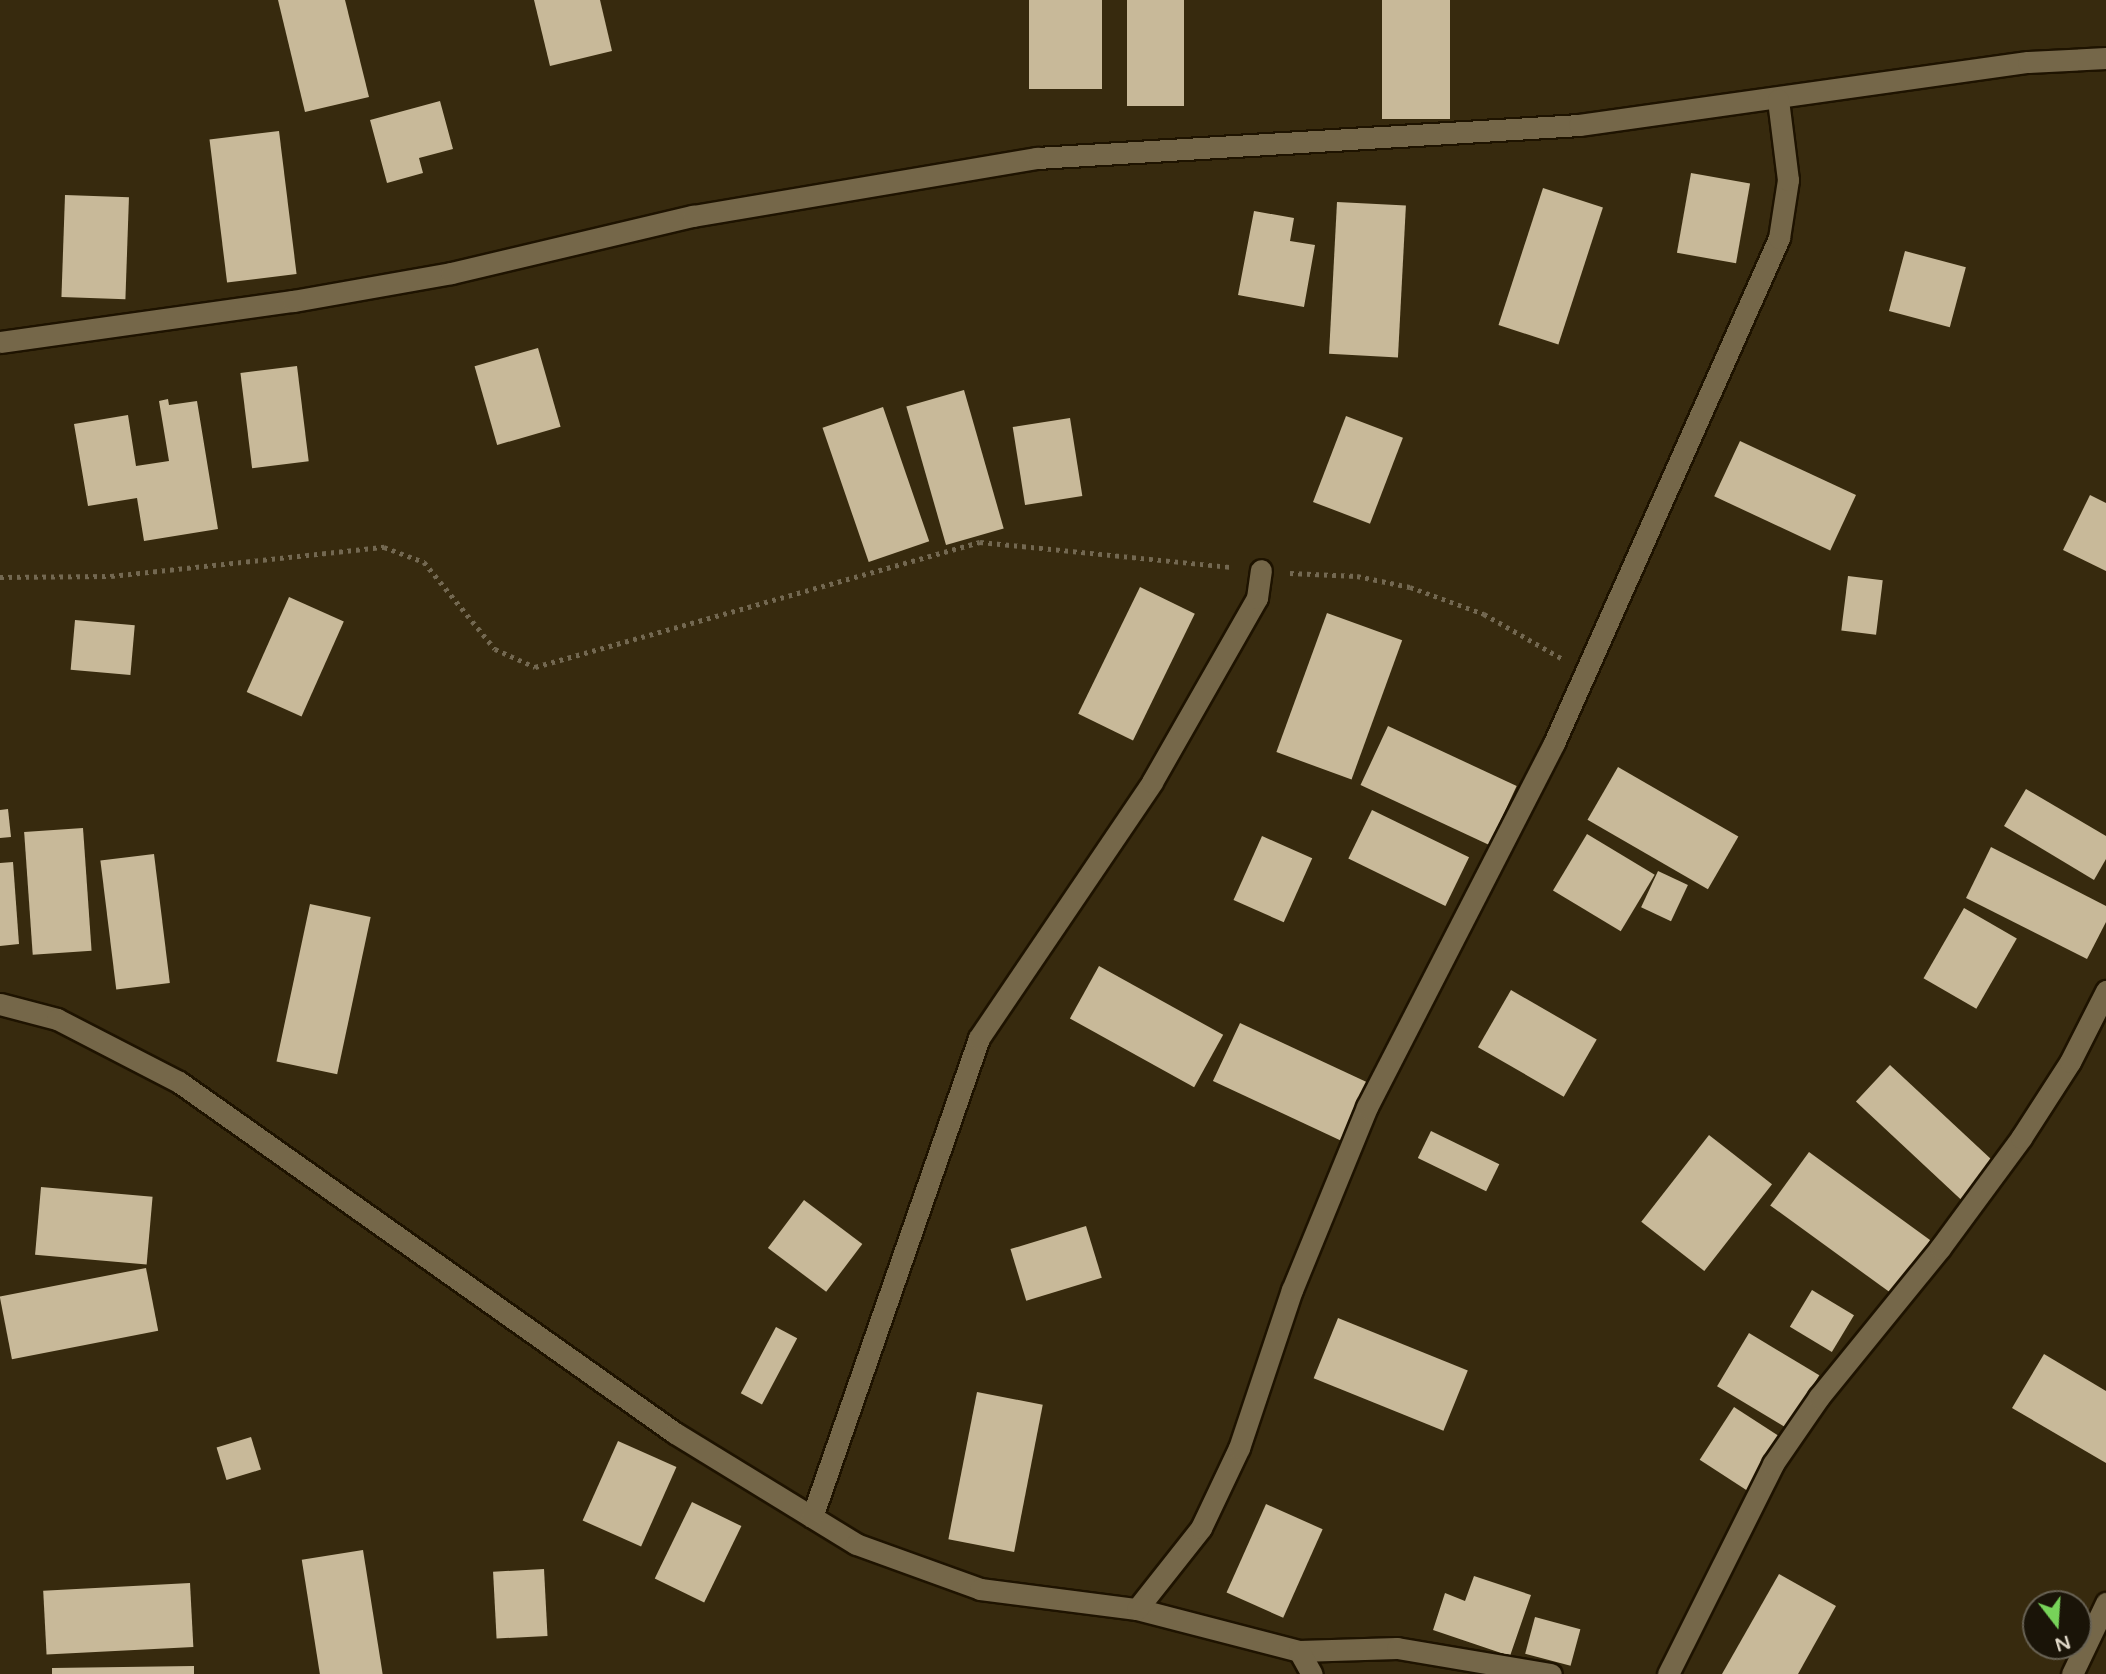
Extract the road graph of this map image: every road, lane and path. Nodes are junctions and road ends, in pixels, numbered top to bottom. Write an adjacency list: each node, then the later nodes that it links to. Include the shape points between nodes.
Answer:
1 (2106, 58): 2 (street, via 2028,62)
2 (1778, 100): 3 (street, via 1489,132 1342,136 1037,158 694,216 451,273 332,295); 6 (street, via 1788,180 1779,238)
3 (0, 342)
4 (1262, 570): 5 (path, via 980,542 535,667 495,649 424,562 384,547 111,576); 6 (path, via 1357,576 1410,587 1484,614); 9 (street, via 1257,598 1152,782 979,1038)
5 (0, 578)
6 (1585, 672): 11 (street, via 1367,1107 1292,1290 1239,1448 1201,1528)
7 (2106, 991): 15 (street, via 2070,1062 2021,1138 1773,1464)
8 (0, 1004): 9 (street, via 57,1019 179,1082 675,1433)
9 (812, 1517): 11 (street, via 856,1544 980,1589)
10 (2106, 1603): 16 (street)
11 (1137, 1609): 12 (street)
12 (1299, 1651): 13 (street); 14 (street, via 1397,1648)
13 (1311, 1674)
14 (1551, 1674)
15 (1668, 1674)
16 (2072, 1674)

